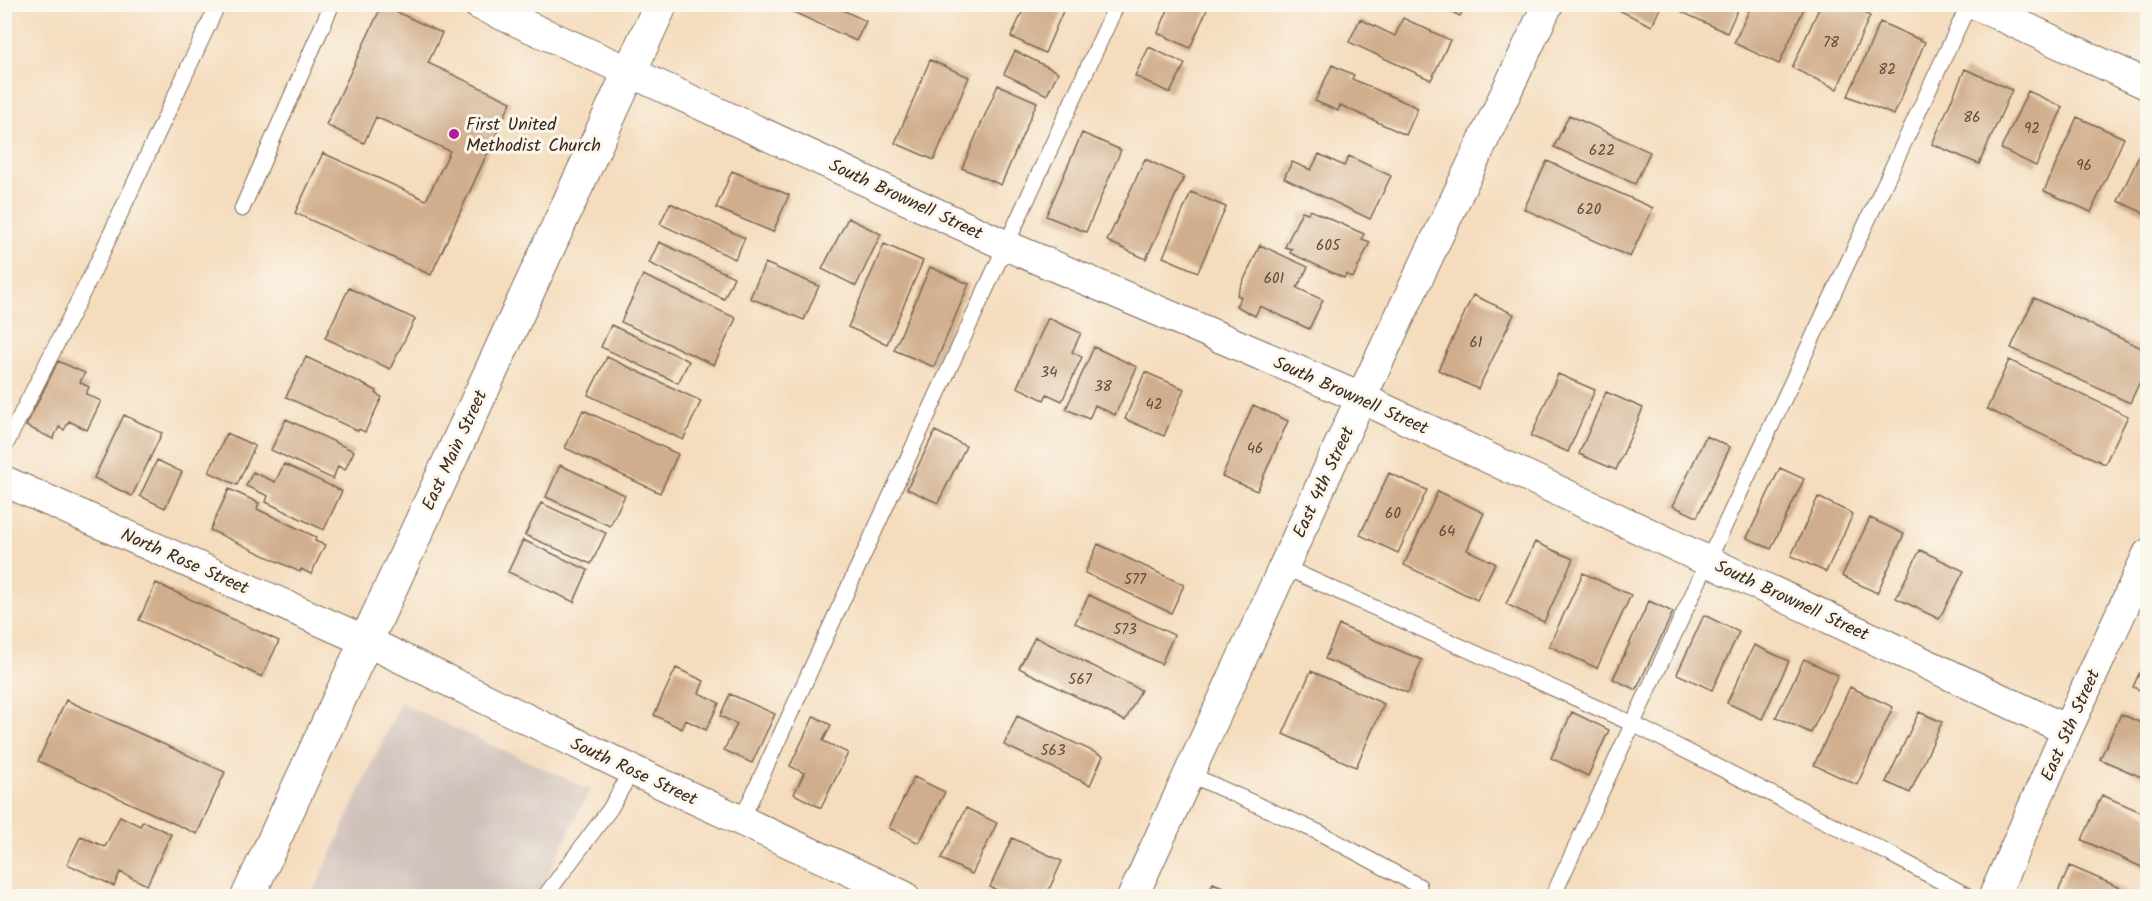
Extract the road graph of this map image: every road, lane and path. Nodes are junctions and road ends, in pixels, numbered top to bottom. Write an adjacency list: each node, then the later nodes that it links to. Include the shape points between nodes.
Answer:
1 (218, 4): 14 (lane, via 93,272)
2 (332, 4): 11 (lane)
3 (478, 4): 9 (street, South Brownell Street)
4 (661, 4): 9 (main road, East Main Street)
5 (1117, 4): 12 (lane)
6 (1548, 4): 13 (street, East 4th Street)
7 (1969, 4): 17 (lane)
8 (1975, 4): 10 (street)
9 (630, 72): 12 (street, South Brownell Street); 19 (main road, East Main Street)
10 (2148, 85)
11 (242, 209)
12 (1005, 245): 13 (street, South Brownell Street); 24 (lane)
13 (1361, 398): 17 (street, South Brownell Street); 18 (street, East 4th Street)
14 (4, 448)
15 (4, 481): 19 (street, North Rose Street)
16 (2148, 554): 21 (street, East 5th Street)
17 (1708, 561): 20 (lane); 21 (street, South Brownell Street)
18 (1284, 567): 20 (lane); 23 (street, East 4th Street)
19 (366, 641): 22 (street, South Rose Street); 26 (main road, East Main Street)
20 (1633, 724): 30 (lane); 31 (lane)
21 (2067, 730): 32 (street, East 5th Street)
22 (632, 770): 24 (street, South Rose Street); 27 (lane, via 610,809)
23 (1189, 774): 25 (lane, via 1318,832); 29 (street, East 4th Street)
24 (741, 821): 28 (street, South Rose Street)
25 (1419, 886)
26 (248, 897)
27 (545, 897)
28 (904, 897)
29 (1133, 897)
30 (1553, 897)
31 (1968, 897)
32 (1995, 897)

